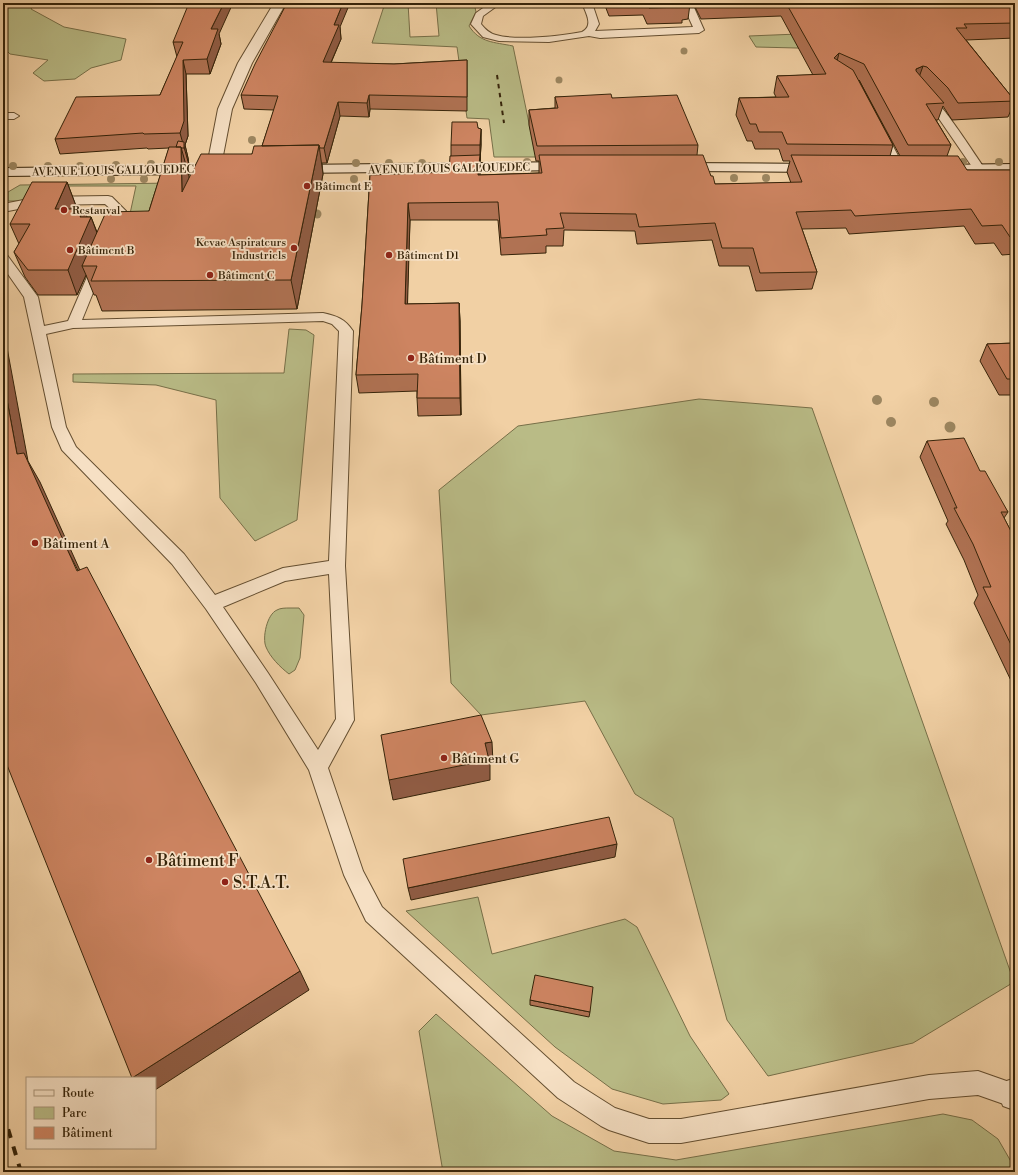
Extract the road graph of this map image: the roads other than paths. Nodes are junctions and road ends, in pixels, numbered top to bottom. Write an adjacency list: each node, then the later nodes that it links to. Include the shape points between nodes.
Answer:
1 (280, 3): 8 (main road, via 245,63 225,109)
2 (496, 3): 5 (lane, via 479,15 476,24 480,31 491,37 507,40 572,37)
3 (587, 3): 5 (lane, via 594,24)
4 (687, 3): 5 (lane, via 699,30 600,35)
5 (588, 32)
6 (917, 87): 17 (lane, via 937,108)
7 (876, 123): 16 (lane)
8 (214, 166): 14 (main road, AVENUE LOUIS GALLOUEDEC); 18 (main road, AVENUE LOUIS GALLOUEDEC, via 193,170)
9 (582, 166): 15 (main road, AVENUE LOUIS GALLOUEDEC)
10 (661, 166): 11 (main road)
11 (828, 168)
12 (883, 168): 16 (main road)
13 (1015, 168): 17 (main road)
14 (238, 169)
15 (276, 169)
16 (899, 169): 17 (main road)
17 (979, 169)
18 (3, 172)
19 (3, 208): 21 (lane, via 39,201 108,200 120,211)
20 (3, 258): 22 (lane, via 31,297)
21 (73, 324): 22 (lane); 23 (lane, via 324,317 337,320 346,331)
22 (39, 331): 24 (lane, via 59,427 70,450 178,559)
23 (337, 566): 24 (lane, via 283,575); 25 (lane, via 345,720)
24 (212, 604): 25 (lane)
25 (318, 767): 26 (lane, via 354,875 374,914 566,1090 609,1118 649,1131 681,1131 929,1087 978,1083)
26 (1015, 1095)

